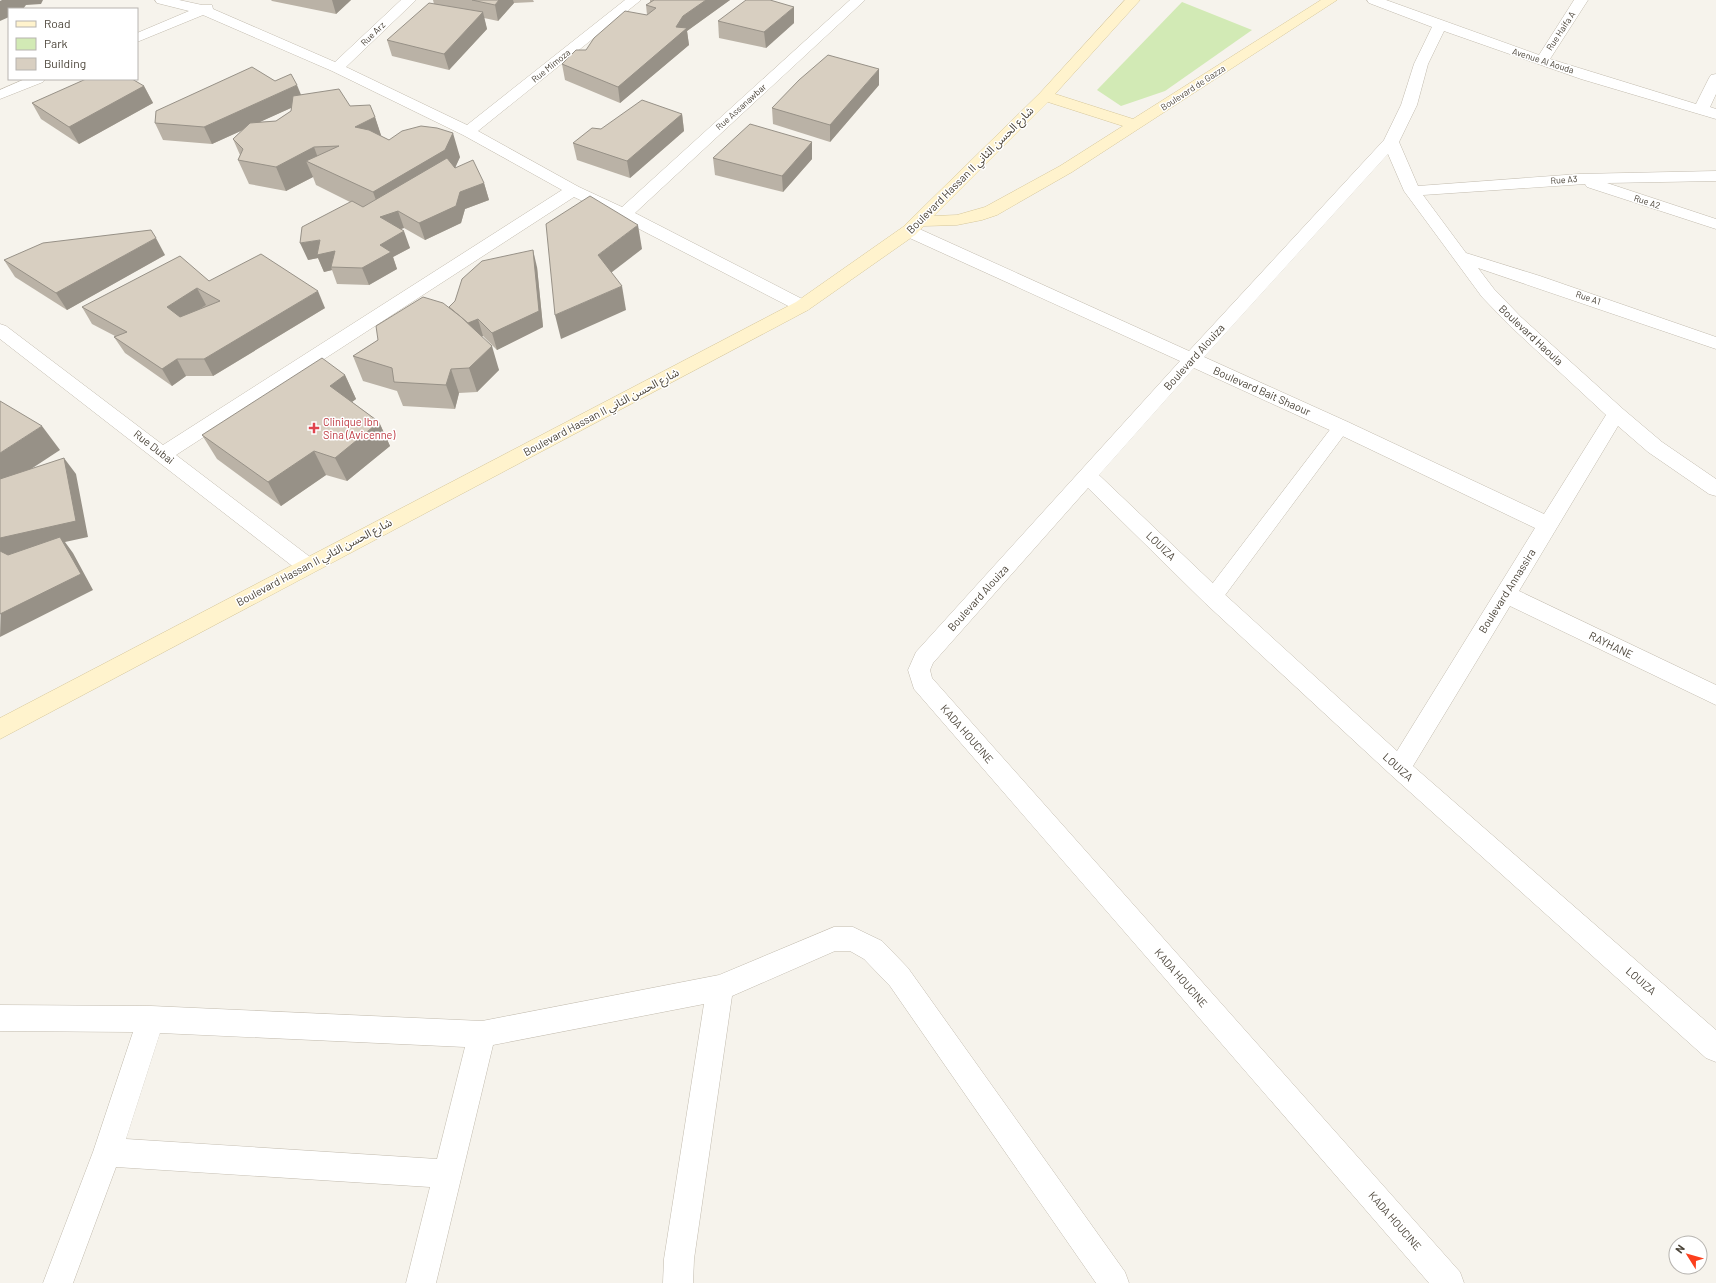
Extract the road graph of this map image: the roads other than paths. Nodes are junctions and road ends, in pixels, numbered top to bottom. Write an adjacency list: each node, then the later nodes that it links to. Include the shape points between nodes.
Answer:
1 (162, 0): 10 (street)
2 (218, 0): 10 (street)
3 (408, 0): 14 (street, Rue Arz)
4 (634, 0): 22 (street, Rue Mimoza)
5 (858, 0): 28 (street, Rue Assanawbar)
6 (1133, 0): 18 (main road, Boulevard Hassan II شارع الحسن الثاني)
7 (1330, 0): 21 (main road, Boulevard de Gazza)
8 (1374, 0): 11 (street, Avenue Al Aouda)
9 (1581, 0): 13 (street, Rue Haifa A)
10 (204, 10): 12 (street); 14 (street)
11 (1439, 26): 13 (street, Avenue Al Aouda); 23 (street, Boulevard Alouiza, via 1420,64 1409,105)
12 (138, 38)
13 (1542, 61): 19 (street, Avenue Al Aouda)
14 (337, 68): 22 (street)
15 (1716, 78): 19 (street)
16 (36, 80): 17 (street)
17 (0, 95)
18 (1045, 96): 21 (main road); 30 (main road, Boulevard Hassan II شارع الحسن الثاني)
19 (1701, 110): 20 (street, Avenue Al Aouda)
20 (1716, 114)
21 (1135, 125): 30 (main road, Boulevard de Gazza, via 1066,170 991,211 957,220)
22 (468, 132): 26 (street)
23 (1391, 142): 27 (street, Boulevard Haoula); 35 (street, Boulevard Alouiza)
24 (1716, 176): 25 (street, Rue A3)
25 (1579, 179): 27 (street, Rue A3); 29 (street, Rue A2)
26 (573, 190): 28 (street); 38 (street)
27 (1412, 191): 31 (street, Boulevard Haoula)
28 (624, 214): 32 (street)
29 (1716, 224)
30 (914, 226): 32 (main road, Boulevard Hassan II شارع الحسن الثاني); 35 (street, Boulevard Bait Shaour)
31 (1460, 257): 34 (street, Rue A1); 36 (street, Boulevard Haoula, via 1488,293 1515,321)
32 (802, 306): 42 (main road, Boulevard Hassan II شارع الحسن الثاني)
33 (0, 330): 38 (street, Rue Dubai)
34 (1716, 343)
35 (1192, 359): 37 (street, Boulevard Bait Shaour); 39 (street, Boulevard Alouiza)
36 (1616, 414): 40 (street, Boulevard Haoula, via 1655,447); 41 (street, Boulevard Annassira)
37 (1341, 427): 41 (street, Boulevard Bait Shaour); 44 (lane)
38 (163, 454): 42 (street, Rue Dubai)
39 (1088, 476): 44 (street, LOUIZA); 45 (street, Boulevard Alouiza, via 924,658)
40 (1716, 489)
41 (1548, 525): 43 (street, Boulevard Annassira)
42 (307, 566): 47 (main road, Boulevard Hassan II شارع الحسن الثاني)
43 (1505, 594): 46 (street, RAYHANE); 48 (street, Boulevard Annassira)
44 (1213, 597): 48 (street, LOUIZA)
45 (919, 670): 60 (street, KADA HOUCINE, via 922,682)
46 (1716, 696)
47 (0, 729)
48 (1398, 768): 53 (street, LOUIZA)
49 (720, 988): 52 (street); 58 (street, via 679,1259); 59 (street, via 834,939 853,939 872,950 899,977)
50 (0, 1018): 51 (street)
51 (151, 1019): 52 (street); 54 (street)
52 (482, 1034): 55 (street)
53 (1714, 1040)
54 (107, 1152): 55 (street); 56 (street)
55 (448, 1174): 57 (street)
56 (58, 1283)
57 (421, 1283)
58 (678, 1283)
59 (1114, 1283)
60 (1449, 1283)

